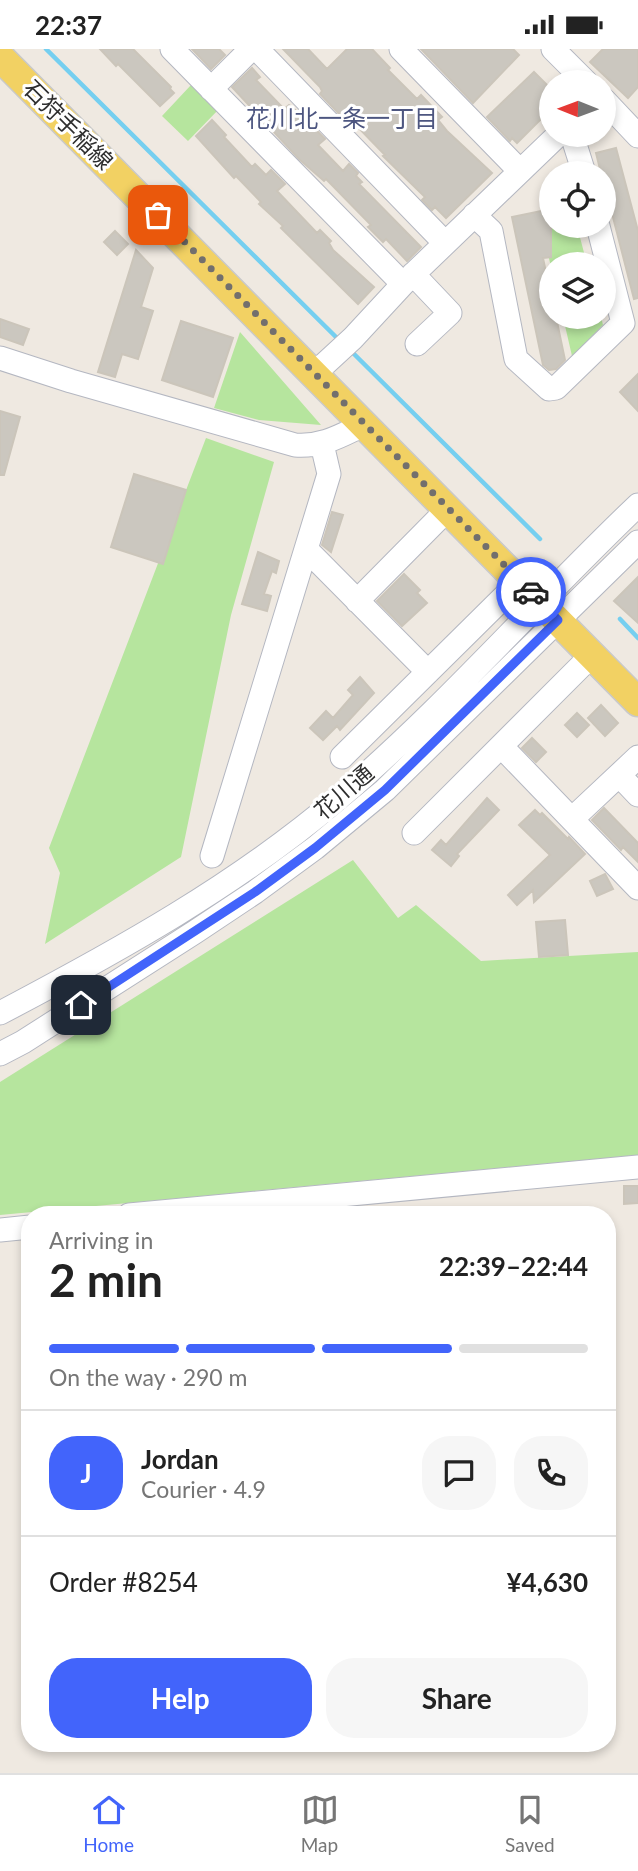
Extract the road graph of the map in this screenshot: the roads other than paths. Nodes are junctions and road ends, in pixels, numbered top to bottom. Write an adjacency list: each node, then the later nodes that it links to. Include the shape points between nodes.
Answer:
1 (172, 49): 8 (street)
2 (251, 49): 8 (street)
3 (257, 49): 15 (street)
4 (401, 49): 12 (street)
5 (566, 54): 7 (street)
6 (0, 57): 19 (main road, 石狩手稲線)
7 (577, 70)
8 (211, 89): 16 (street)
9 (616, 113): 10 (street)
10 (638, 136)
11 (545, 147): 12 (street)
12 (520, 171): 13 (street)
13 (474, 215): 14 (street, via 491,230 516,359 549,389 556,388 623,323); 15 (street)
14 (601, 238)
15 (445, 243): 16 (street)
16 (408, 279): 17 (street, via 450,313); 19 (street)
17 (417, 344)
18 (0, 358): 21 (street, via 295,445)
19 (315, 373): 20 (main road, 石狩手稲線)
20 (363, 425): 21 (street); 22 (main road, 石狩手稲線)
21 (322, 444): 25 (street, via 329,474)
22 (448, 509): 26 (main road, 石狩手稲線); 27 (street)
23 (634, 517): 28 (street, 花川通)
24 (638, 542): 28 (street, 花川通)
25 (306, 549): 27 (street); 39 (street)
26 (520, 581): 28 (main road, 石狩手稲線); 30 (street)
27 (357, 601): 30 (street)
28 (549, 611): 29 (main road, 石狩手稲線); 41 (street, 花川通, via 275,849 99,961); 42 (street, 花川通, via 385,790 315,848 195,932)
29 (592, 655): 31 (main road, 石狩手稲線); 32 (street)
30 (428, 672): 33 (street)
31 (638, 702)
32 (502, 746): 37 (street); 38 (street)
33 (342, 757)
34 (638, 757): 35 (street)
35 (619, 775): 36 (street); 37 (street)
36 (638, 795)
37 (572, 820): 40 (street)
38 (414, 833)
39 (212, 856)
40 (638, 888)
41 (0, 1013)
42 (0, 1054)
43 (638, 1167): 44 (street)
44 (224, 1206)
45 (21, 1228): 46 (street)
46 (0, 1230)

